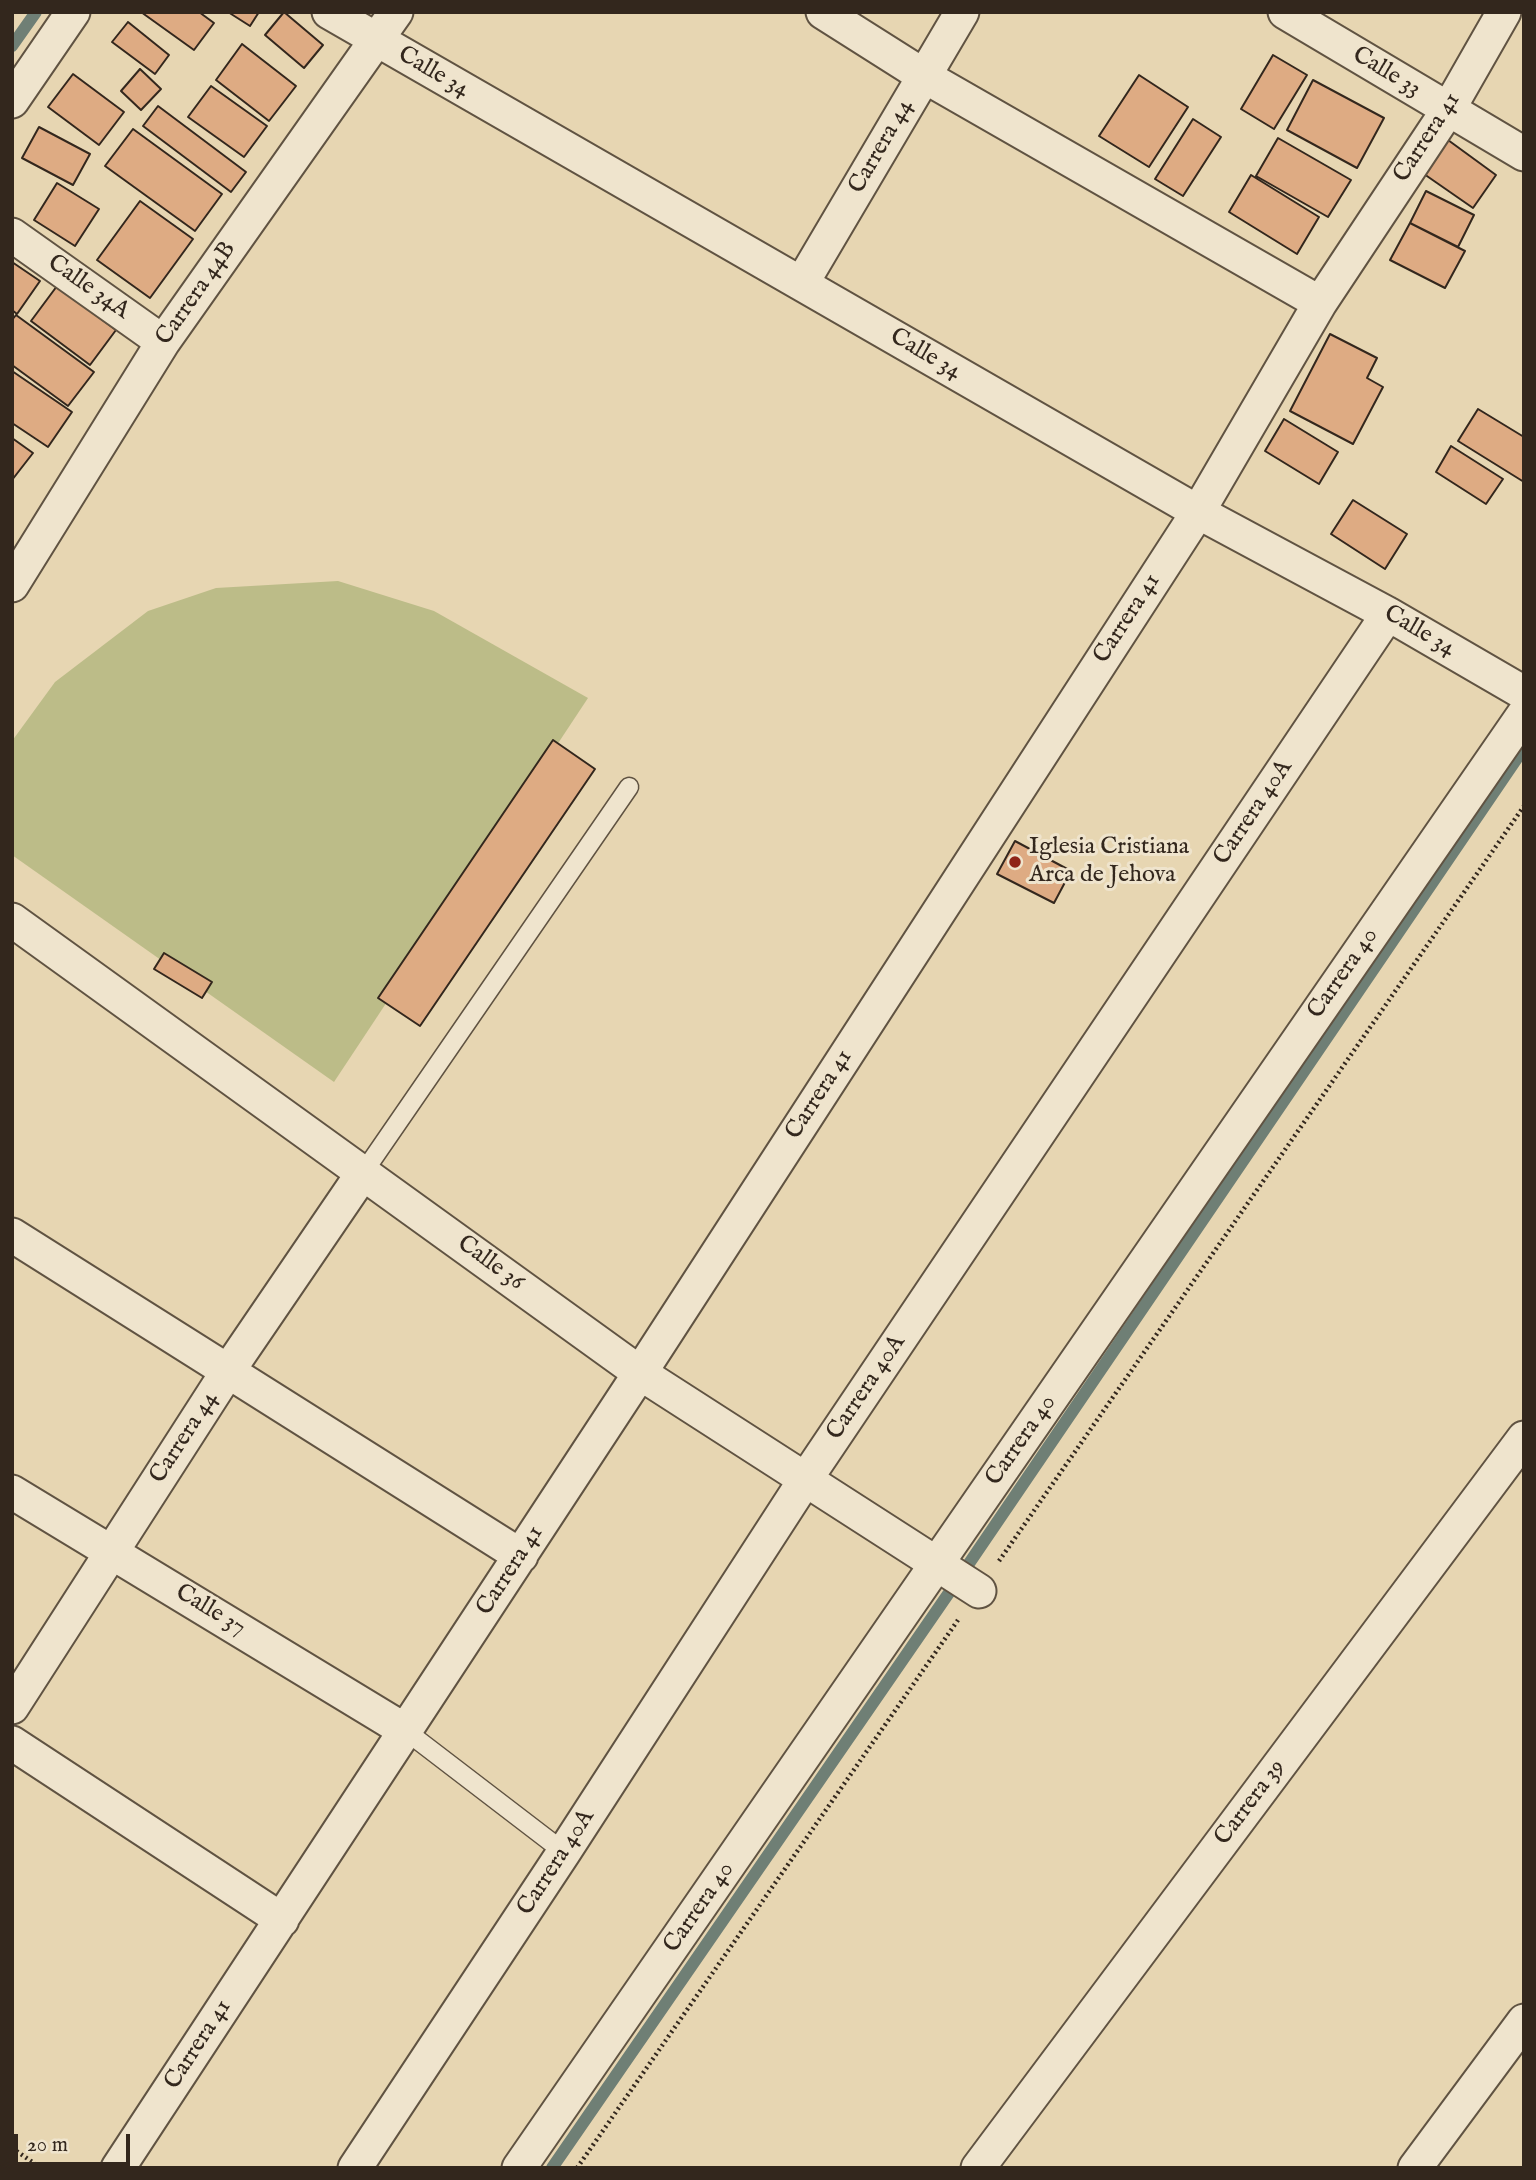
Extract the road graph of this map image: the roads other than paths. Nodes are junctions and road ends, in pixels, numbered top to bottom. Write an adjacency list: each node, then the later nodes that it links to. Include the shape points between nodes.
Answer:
1 (73, 12): 10 (street)
2 (329, 12): 8 (street, Calle 34)
3 (396, 12): 8 (street, Carrera 44B)
4 (823, 12): 9 (street)
5 (962, 12): 9 (street, Carrera 44)
6 (1285, 12): 11 (street, Calle 33)
7 (1504, 12): 11 (street, Carrera 41)
8 (377, 41): 14 (street, Calle 34); 16 (street, Carrera 44B)
9 (924, 75): 14 (street, Carrera 44); 15 (street)
10 (12, 101)
11 (1448, 110): 12 (street, Calle 33); 15 (street, Carrera 41)
12 (1524, 154)
13 (12, 235): 16 (street, Calle 34A)
14 (802, 283): 17 (street, Calle 34)
15 (1320, 303): 17 (street, Carrera 41)
16 (163, 342): 18 (street, Carrera 44B)
17 (1198, 512): 19 (street, Calle 34); 27 (street, Carrera 41)
18 (12, 585)
19 (1388, 614): 20 (street, Calle 34); 29 (street, Carrera 40A)
20 (1524, 693)
21 (1524, 714): 33 (street, Carrera 40)
22 (629, 788): 24 (lane)
23 (12, 920): 24 (street, Calle 36)
24 (363, 1173): 26 (street, Carrera 44); 27 (street, Calle 36)
25 (12, 1235): 26 (street)
26 (228, 1371): 31 (street, Carrera 44); 32 (street)
27 (640, 1373): 29 (street, Calle 36); 32 (street, Carrera 41)
28 (1524, 1438): 43 (street, Carrera 39)
29 (805, 1480): 33 (street, Calle 36); 37 (street, Carrera 40A)
30 (12, 1492): 31 (street, Calle 37)
31 (111, 1551): 34 (street, Carrera 44); 35 (street, Calle 37)
32 (520, 1556): 35 (street, Carrera 41)
33 (959, 1578): 42 (street, Carrera 40)
34 (12, 1707)
35 (406, 1731): 37 (lane); 38 (street, Carrera 41)
36 (12, 1743): 38 (street)
37 (564, 1852): 41 (street, Carrera 40A)
38 (282, 1920): 40 (street, Carrera 41)
39 (1524, 2021): 44 (street)
40 (118, 2168)
41 (355, 2168)
42 (519, 2168)
43 (978, 2168)
44 (1415, 2168)

